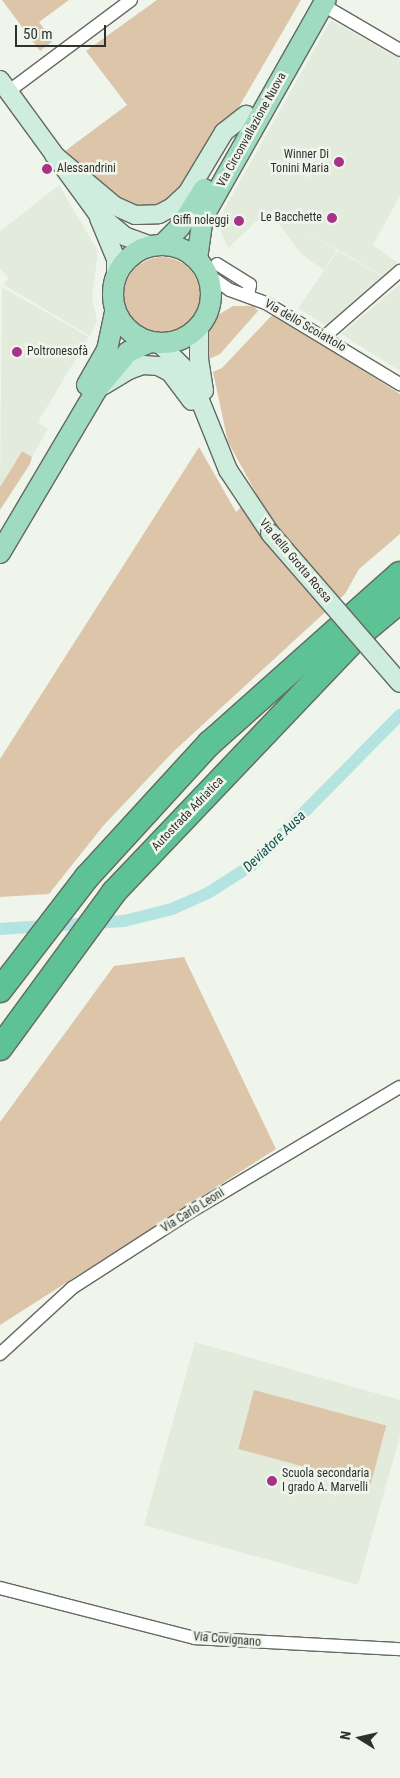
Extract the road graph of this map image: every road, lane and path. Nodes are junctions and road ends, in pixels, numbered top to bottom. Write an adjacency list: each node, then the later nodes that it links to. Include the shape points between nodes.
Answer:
1 (131, 0): 3 (street)
2 (320, 2): 4 (street); 6 (main road, Via Circonvallazione Nuova); 10 (main road, Via Circonvallazione Nuova, via 203,217)
3 (117, 4): 5 (street)
4 (400, 50)
5 (4, 86): 7 (street)
6 (246, 115): 7 (street, Via Circonvallazione Nuova, via 224,132 188,192 159,214 134,215 115,206); 9 (main road, Via Circonvallazione Nuova, via 180,227)
7 (54, 155): 8 (street)
8 (97, 213): 9 (street, via 124,236); 12 (street, via 116,259)
9 (157, 245): 10 (main road, via 175,246); 12 (main road, Via Circonvallazione Nuova, via 130,257)
10 (207, 266): 14 (main road, Via Circonvallazione Nuova, via 211,302); 15 (street, Via dello Scoiattolo, via 218,284 248,295)
11 (400, 271): 15 (street)
12 (116, 277): 13 (main road)
13 (115, 311): 16 (main road, via 129,331); 20 (main road, via 107,350)
14 (199, 327): 16 (main road, via 188,336); 19 (street, Via della Grotta Rossa, via 199,359)
15 (324, 337): 17 (street, Via dello Scoiattolo)
16 (155, 343): 18 (main road, via 128,352); 19 (street, Via della Grotta Rossa, via 189,373)
17 (400, 384)
18 (97, 388): 19 (street, via 129,370 143,365 158,366 179,382); 21 (main road)
19 (209, 426): 24 (street, Via della Grotta Rossa, bridge, via 239,490 270,533)
20 (0, 533)
21 (0, 553)
22 (400, 574): 25 (highway, via 210,743 87,877)
23 (400, 601): 26 (highway, Autostrada Adriatica, via 358,636 114,892)
24 (400, 683)
25 (0, 990)
26 (0, 1048)
27 (400, 1087): 28 (street, Via Carlo Leoni, via 190,1212 72,1288)
28 (0, 1354)
29 (0, 1588): 30 (street, Via Covignano, via 195,1638)
30 (400, 1649)

